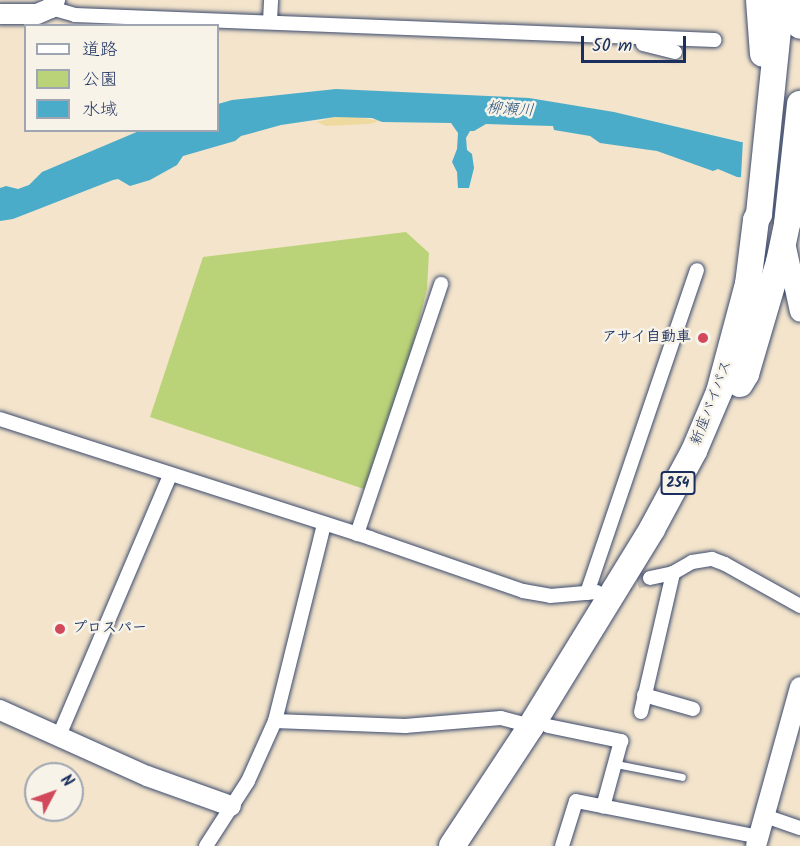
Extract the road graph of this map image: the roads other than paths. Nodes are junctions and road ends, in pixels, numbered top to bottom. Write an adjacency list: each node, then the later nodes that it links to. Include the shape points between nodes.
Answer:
1 (271, 0): 9 (street)
2 (759, 0): 14 (highway)
3 (775, 0): 14 (highway)
4 (782, 0): 10 (highway, 254)
5 (788, 0): 10 (highway, 254)
6 (798, 1): 10 (highway)
7 (53, 4): 8 (main road, via 37,14); 9 (street, via 75,15)
8 (0, 14)
9 (270, 21): 11 (street)
10 (787, 36): 14 (highway, 新座バイパス / 254)
11 (612, 38): 12 (street); 13 (street)
12 (715, 40)
13 (675, 52)
14 (769, 86): 16 (highway, 新座バイパス / 254)
15 (800, 104): 16 (highway)
16 (768, 216): 19 (main road); 33 (highway, 新座バイパス / 254, via 736,336 704,431); 33 (highway, 新座バイパス / 254, via 763,268 740,384 714,445 667,534)
17 (697, 270): 23 (street, via 592,593 550,596 523,591)
18 (441, 284): 23 (street)
19 (800, 312)
20 (0, 419): 21 (street)
21 (170, 475): 22 (street); 34 (street)
22 (324, 525): 23 (street); 32 (street)
23 (357, 534)
24 (673, 573): 25 (street); 26 (street, via 692,562 712,559); 28 (street)
25 (650, 578)
26 (800, 606)
27 (800, 687): 39 (main road)
28 (644, 695): 29 (street); 31 (street)
29 (693, 709)
30 (0, 710): 34 (main road)
31 (641, 712)
32 (275, 721): 33 (street, via 405,726 501,718); 37 (street, via 249,781)
33 (540, 726): 35 (street, via 621,741); 43 (highway, 新座バイパス / 254); 44 (highway, 新座バイパス / 254)
34 (58, 738): 37 (main road)
35 (616, 764): 36 (lane); 38 (street)
36 (682, 777)
37 (231, 806): 42 (street)
38 (603, 807): 41 (street); 45 (street, via 576,801)
39 (765, 816): 40 (street); 41 (main road)
40 (800, 828)
41 (758, 841)
42 (206, 846)
43 (452, 846)
44 (473, 846)
45 (562, 846)

